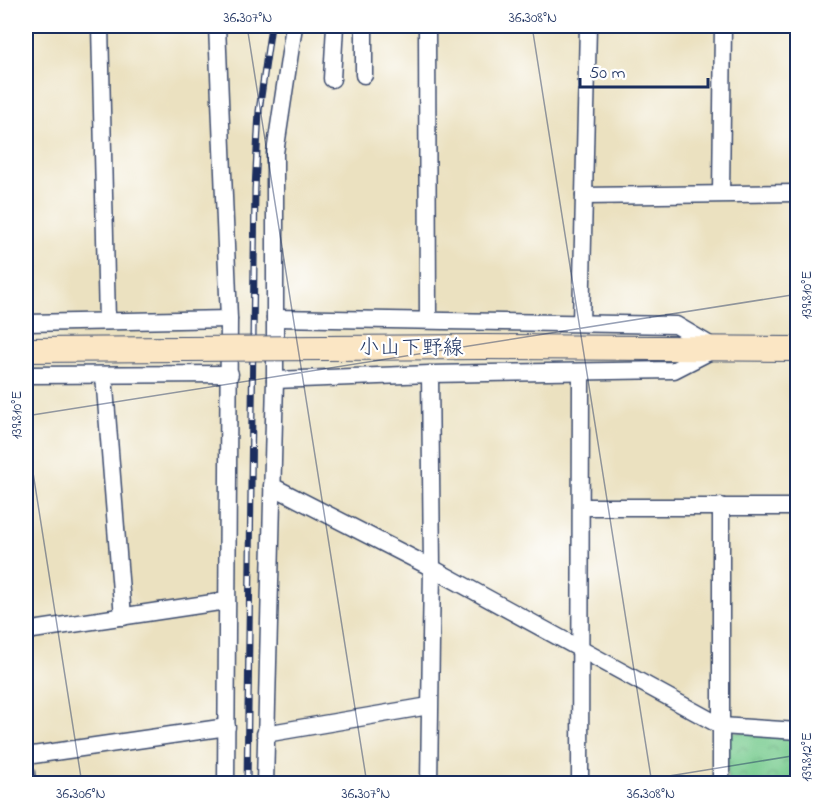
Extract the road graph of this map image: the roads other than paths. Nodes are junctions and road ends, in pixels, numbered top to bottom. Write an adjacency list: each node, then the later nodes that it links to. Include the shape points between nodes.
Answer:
1 (100, 26): 17 (street)
2 (217, 26): 15 (street)
3 (294, 26): 14 (street, via 275,153)
4 (335, 26): 10 (street)
5 (364, 26): 9 (street)
6 (428, 26): 16 (street)
7 (588, 26): 13 (street)
8 (723, 26): 11 (street)
9 (364, 75)
10 (332, 79)
11 (721, 193): 12 (street); 13 (street)
12 (798, 193)
13 (584, 196): 18 (street)
14 (275, 318): 16 (street); 28 (street)
15 (230, 319): 17 (street); 24 (street)
16 (428, 320): 18 (street)
17 (107, 321): 19 (street)
18 (581, 322): 20 (street, via 676,325)
19 (26, 323)
20 (716, 348): 21 (main road, 小山下野線); 22 (main road, 小山下野線, bridge); 23 (street, via 674,370)
21 (798, 349)
22 (26, 350)
23 (581, 372): 25 (street); 31 (street)
24 (230, 374): 27 (street); 34 (street)
25 (430, 374): 28 (street); 33 (street)
26 (26, 375): 27 (street)
27 (104, 375): 35 (street)
28 (275, 380): 29 (street)
29 (272, 486): 33 (street); 42 (street)
30 (721, 506): 31 (street); 32 (street); 39 (street)
31 (581, 507): 37 (street)
32 (798, 507)
33 (432, 568): 37 (street); 38 (street)
34 (226, 601): 35 (street); 40 (street)
35 (123, 617): 36 (street)
36 (26, 631)
37 (580, 649): 39 (street); 49 (street)
38 (429, 706): 42 (street); 48 (street)
39 (721, 726): 41 (street); 50 (street)
40 (227, 727): 43 (street); 46 (street)
41 (798, 731)
42 (265, 734): 47 (street)
43 (26, 756)
44 (26, 772): 45 (street)
45 (27, 783)
46 (226, 783)
47 (265, 783)
48 (429, 783)
49 (580, 783)
50 (721, 783)

